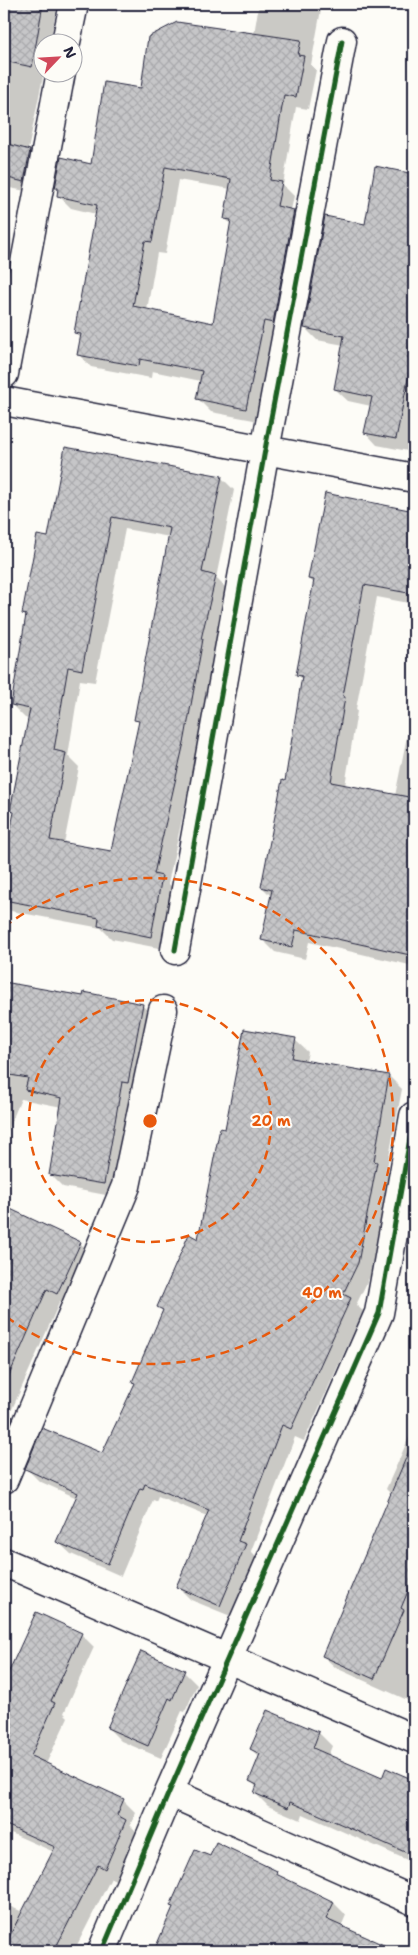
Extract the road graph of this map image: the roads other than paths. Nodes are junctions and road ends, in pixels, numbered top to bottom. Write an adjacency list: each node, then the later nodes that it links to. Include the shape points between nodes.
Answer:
1 (74, 4): 2 (street)
2 (68, 32)
3 (342, 41): 7 (street)
4 (59, 82): 5 (street)
5 (4, 374)
6 (4, 401): 7 (street)
7 (265, 450): 8 (street); 9 (street)
8 (414, 478)
9 (175, 950)
10 (163, 1010): 12 (street, via 126,1186)
11 (414, 1116): 14 (street, via 379,1313)
12 (4, 1479)
13 (4, 1562): 14 (street)
14 (227, 1659): 15 (street); 16 (street)
15 (414, 1739)
16 (169, 1792): 17 (street); 18 (street)
17 (414, 1901)
18 (102, 1951)

